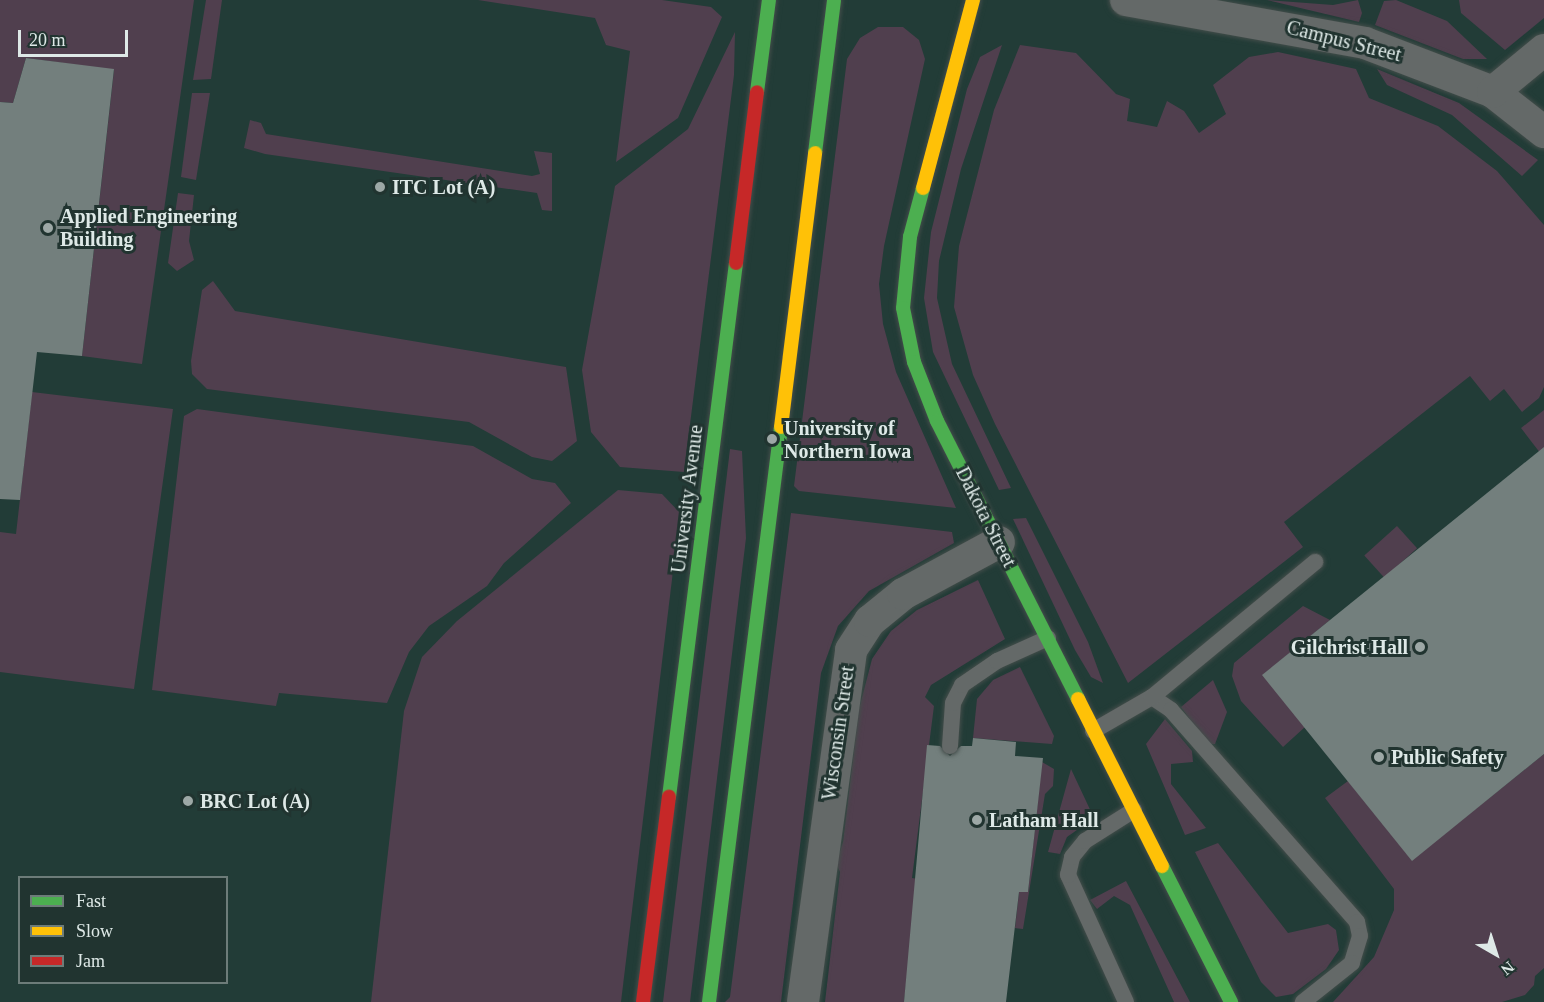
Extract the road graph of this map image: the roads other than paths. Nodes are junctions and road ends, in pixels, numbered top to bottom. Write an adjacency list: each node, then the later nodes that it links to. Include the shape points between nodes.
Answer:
1 (769, 0): 16 (main road, University Avenue)
2 (834, 0): 17 (main road)
3 (973, 0): 9 (main road, Dakota Street, via 910,237 903,308 925,392)
4 (1126, 0): 5 (street, Campus Street)
5 (1225, 7): 7 (street, Campus Street, via 1365,43)
6 (1544, 50): 7 (street)
7 (1493, 92): 8 (street, Campus Street)
8 (1544, 132)
9 (999, 542): 11 (main road, Dakota Street); 18 (street, Wisconsin Street, via 903,594 870,621 851,650)
10 (1315, 562): 12 (lane)
11 (1048, 638): 13 (main road, Dakota Street); 14 (lane, via 997,661 962,685 953,703)
12 (1152, 697): 13 (lane); 21 (lane, via 1171,710 1357,922 1360,936 1352,963)
13 (1093, 732): 15 (main road, Dakota Street)
14 (950, 746)
15 (1134, 810): 19 (lane, via 1085,841 1072,857 1068,875); 20 (main road, Dakota Street)
16 (643, 1002)
17 (709, 1002)
18 (803, 1002)
19 (1126, 1002)
20 (1231, 1002)
21 (1303, 1002)

